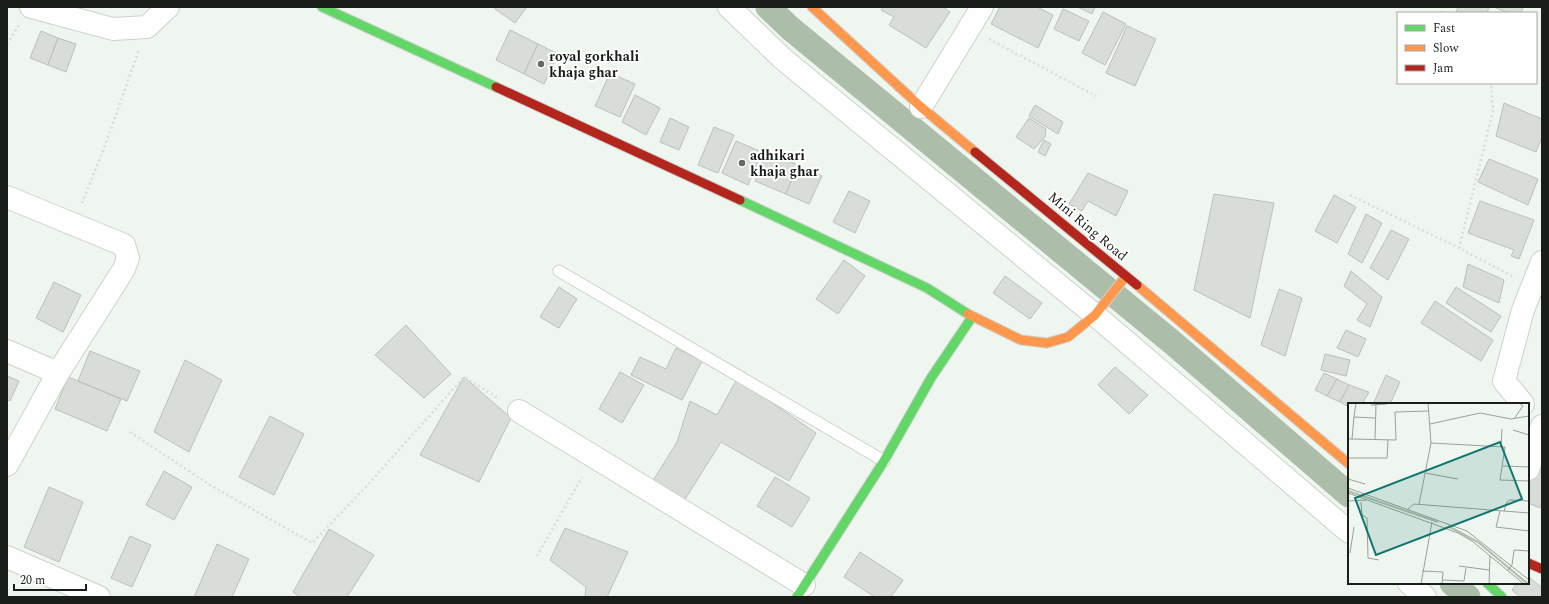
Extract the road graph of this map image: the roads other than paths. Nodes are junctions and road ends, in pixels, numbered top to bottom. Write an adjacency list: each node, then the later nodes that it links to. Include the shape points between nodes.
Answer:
1 (31, 7): 2 (street, via 112,29 147,27)
2 (168, 7)
3 (322, 7): 13 (street, via 887,268 927,288)
4 (729, 7): 12 (street, via 783,59)
5 (812, 7): 7 (street, Mini Ring Road)
6 (982, 7): 7 (street)
7 (921, 107): 11 (street, Mini Ring Road)
8 (7, 197): 15 (street, via 124,245 128,258 124,269)
9 (1542, 262): 16 (street, via 1523,310 1504,380)
10 (559, 271): 20 (lane)
11 (1126, 276): 12 (street); 21 (street, Mini Ring Road)
12 (1100, 309): 13 (street, via 1068,337 1047,343 1021,340); 24 (street)
13 (972, 317): 20 (street, via 931,378)
14 (7, 351): 15 (street)
15 (58, 373): 22 (street)
16 (1522, 403)
17 (1529, 410): 19 (street)
18 (519, 411): 30 (street)
19 (1542, 425): 23 (street)
20 (884, 461): 30 (street)
21 (1348, 463)
22 (7, 465)
23 (1529, 465)
24 (1348, 531)
25 (7, 557): 31 (street)
26 (1529, 563): 27 (street)
27 (1542, 569)
28 (1410, 584): 32 (street)
29 (1488, 584): 33 (street)
30 (801, 591)
31 (99, 597)
32 (1425, 597)
33 (1502, 597)

